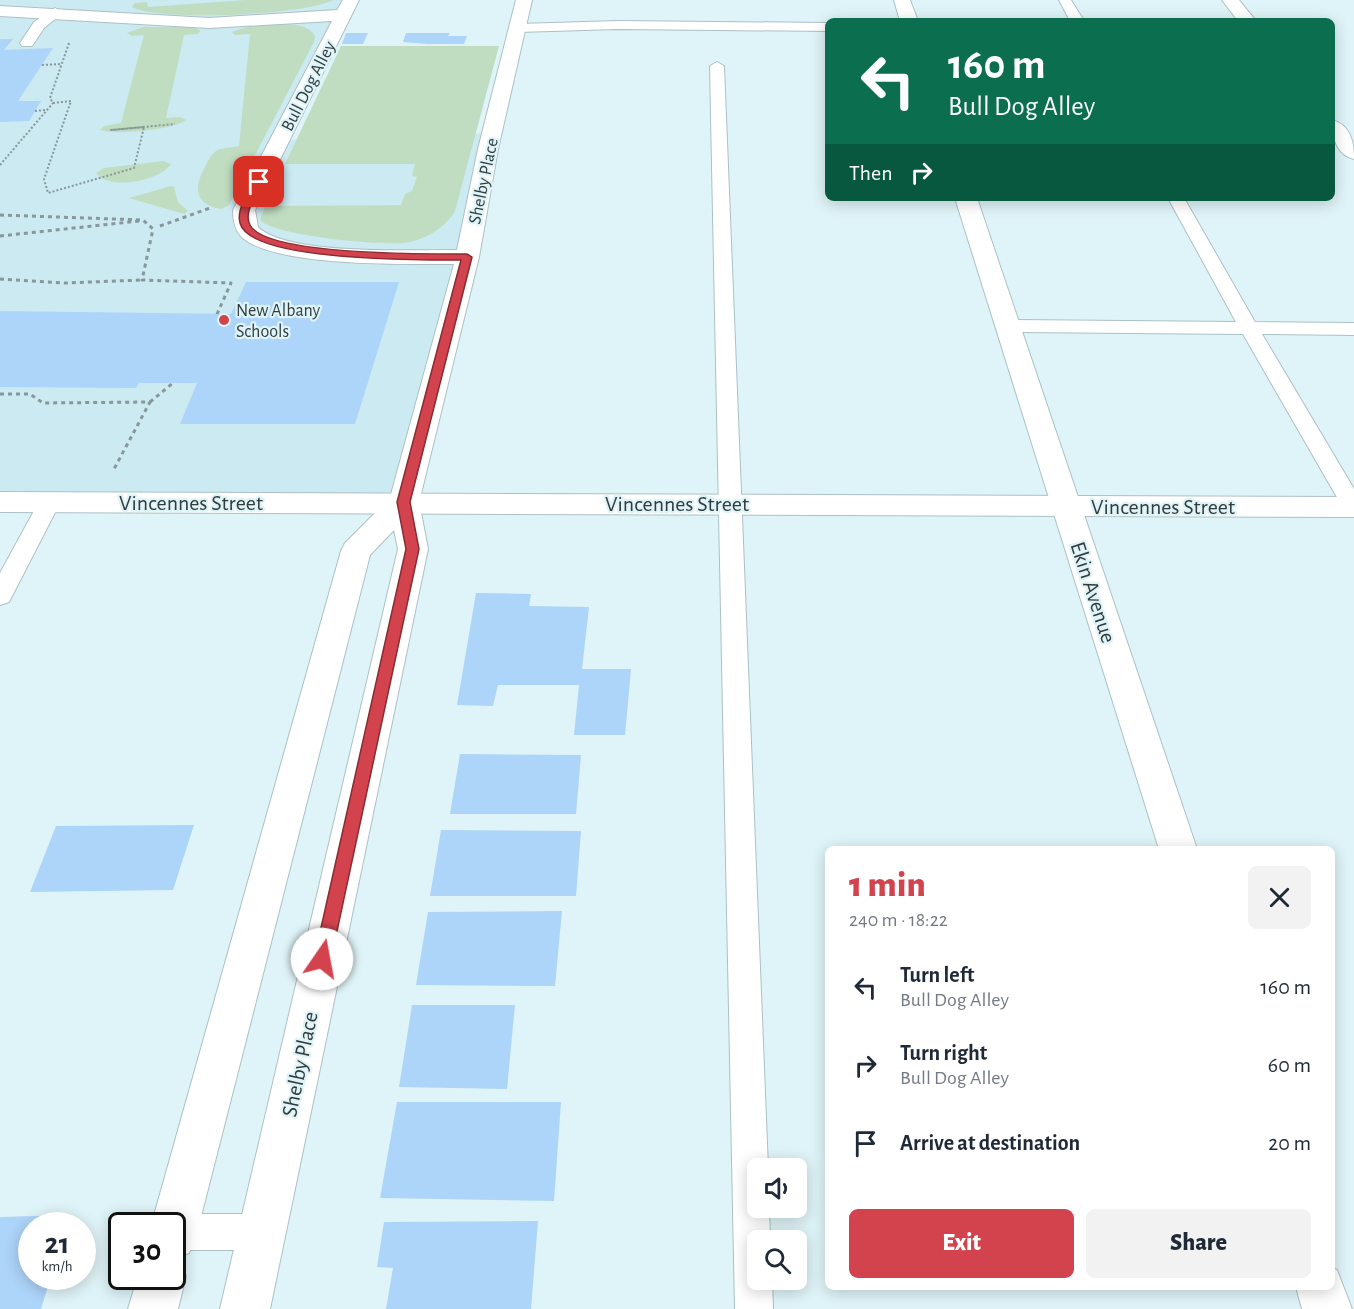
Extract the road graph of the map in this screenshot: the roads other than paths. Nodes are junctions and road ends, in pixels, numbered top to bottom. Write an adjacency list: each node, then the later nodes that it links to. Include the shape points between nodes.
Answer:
1 (524, 0): 12 (street, Shelby Place)
2 (902, 0): 8 (street)
3 (1065, 0): 9 (lane)
4 (1230, 0): 10 (street)
5 (347, 7): 7 (street, via 209,23); 19 (street, Bull Dog Alley, via 244,210 244,223 253,235 292,248 399,258)
6 (0, 11): 7 (street)
7 (55, 12): 13 (lane, via 39,25)
8 (908, 18)
9 (1075, 18)
10 (1245, 18)
11 (825, 27): 12 (lane)
12 (518, 28): 19 (street, Shelby Place)
13 (27, 43)
14 (717, 66): 26 (lane)
15 (1335, 130): 16 (street)
16 (1354, 153)
17 (967, 201): 20 (street, Ekin Avenue)
18 (1178, 201): 21 (lane)
19 (467, 257): 24 (street, Shelby Place)
20 (1008, 326): 21 (lane); 27 (street, Ekin Avenue)
21 (1249, 329): 22 (lane); 28 (lane)
22 (1354, 329)
23 (0, 502): 25 (street, Vincennes Street)
24 (404, 502): 25 (street, Vincennes Street); 26 (street, Vincennes Street); 31 (street, Shelby Place, via 356,551); 32 (street, Shelby Place, via 412,549)
25 (50, 503): 29 (lane)
26 (729, 504): 27 (street, Vincennes Street); 38 (lane)
27 (1066, 506): 28 (street, Vincennes Street); 30 (street, Ekin Avenue)
28 (1354, 507)
29 (0, 596)
30 (1177, 846)
31 (179, 1212)
32 (262, 1232): 33 (lane); 37 (street, Shelby Place)
33 (186, 1234)
34 (158, 1290): 36 (street)
35 (1321, 1290): 39 (street)
36 (153, 1309)
37 (245, 1309)
38 (754, 1309)
39 (1327, 1309)

